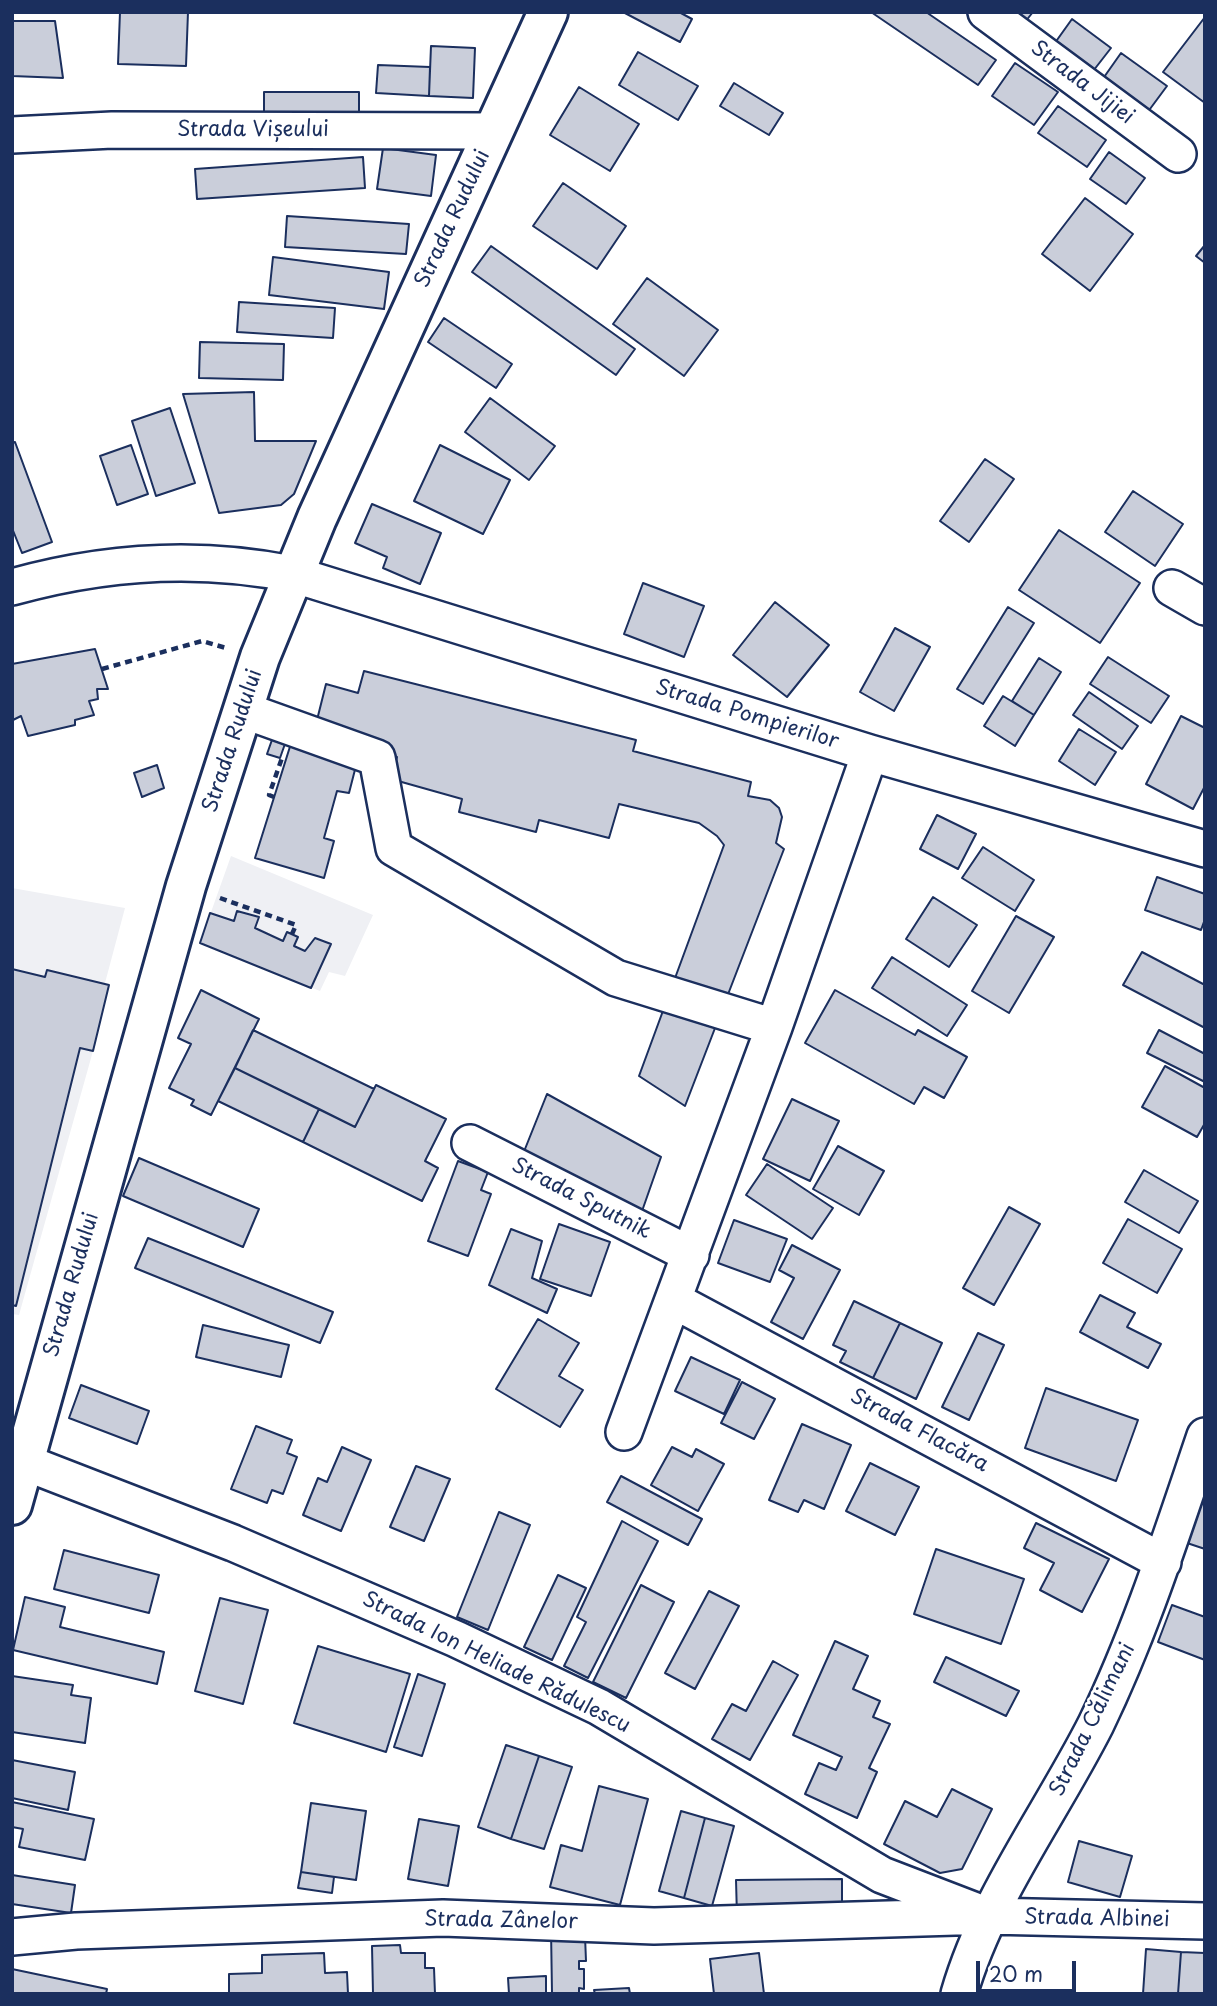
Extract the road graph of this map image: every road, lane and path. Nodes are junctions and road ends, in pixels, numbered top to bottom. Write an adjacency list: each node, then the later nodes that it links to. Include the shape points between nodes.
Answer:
1 (548, 12): 3 (main road, Strada Rudului)
2 (986, 12): 5 (street, Strada Jijiei)
3 (493, 131): 4 (street, Strada Vișeului, via 112,130); 6 (main road, Strada Rudului)
4 (12, 135)
5 (1178, 155)
6 (292, 574): 7 (street, Strada Pompierilor, via 191,561 126,565); 10 (main road, Strada Rudului); 14 (street, Strada Pompierilor)
7 (12, 587)
8 (1172, 588): 9 (street)
9 (1205, 607)
10 (260, 657): 11 (path, via 202,641); 12 (main road, Strada Rudului)
11 (102, 669)
12 (243, 710): 13 (street); 17 (main road, Strada Rudului)
13 (293, 728): 15 (path, via 269,795); 19 (street, via 377,758 394,848 615,978)
14 (870, 753): 16 (street, Strada Pompierilor); 19 (street)
15 (274, 797)
16 (1205, 849)
17 (186, 886): 18 (path, via 296,925); 25 (main road, Strada Rudului)
18 (292, 934)
19 (774, 1027): 21 (street)
20 (470, 1143): 21 (street, Strada Sputnik)
21 (691, 1255): 22 (street)
22 (675, 1301): 23 (street); 27 (street, Strada Flacăra)
23 (624, 1432)
24 (1205, 1436): 27 (street, Strada Călimani)
25 (24, 1462): 26 (main road, Strada Rudului); 28 (street, Strada Ion Heliade Rădulescu, via 233,1543 456,1639 599,1707 883,1875)
26 (12, 1505)
27 (1163, 1562): 28 (street, Strada Călimani, via 1095,1724)
28 (989, 1916): 29 (street, Strada Albinei); 30 (street, Strada Zânelor, via 654,1926 443,1918); 31 (street, Strada Călimani)
29 (1205, 1921)
30 (12, 1937)
31 (959, 1994)

